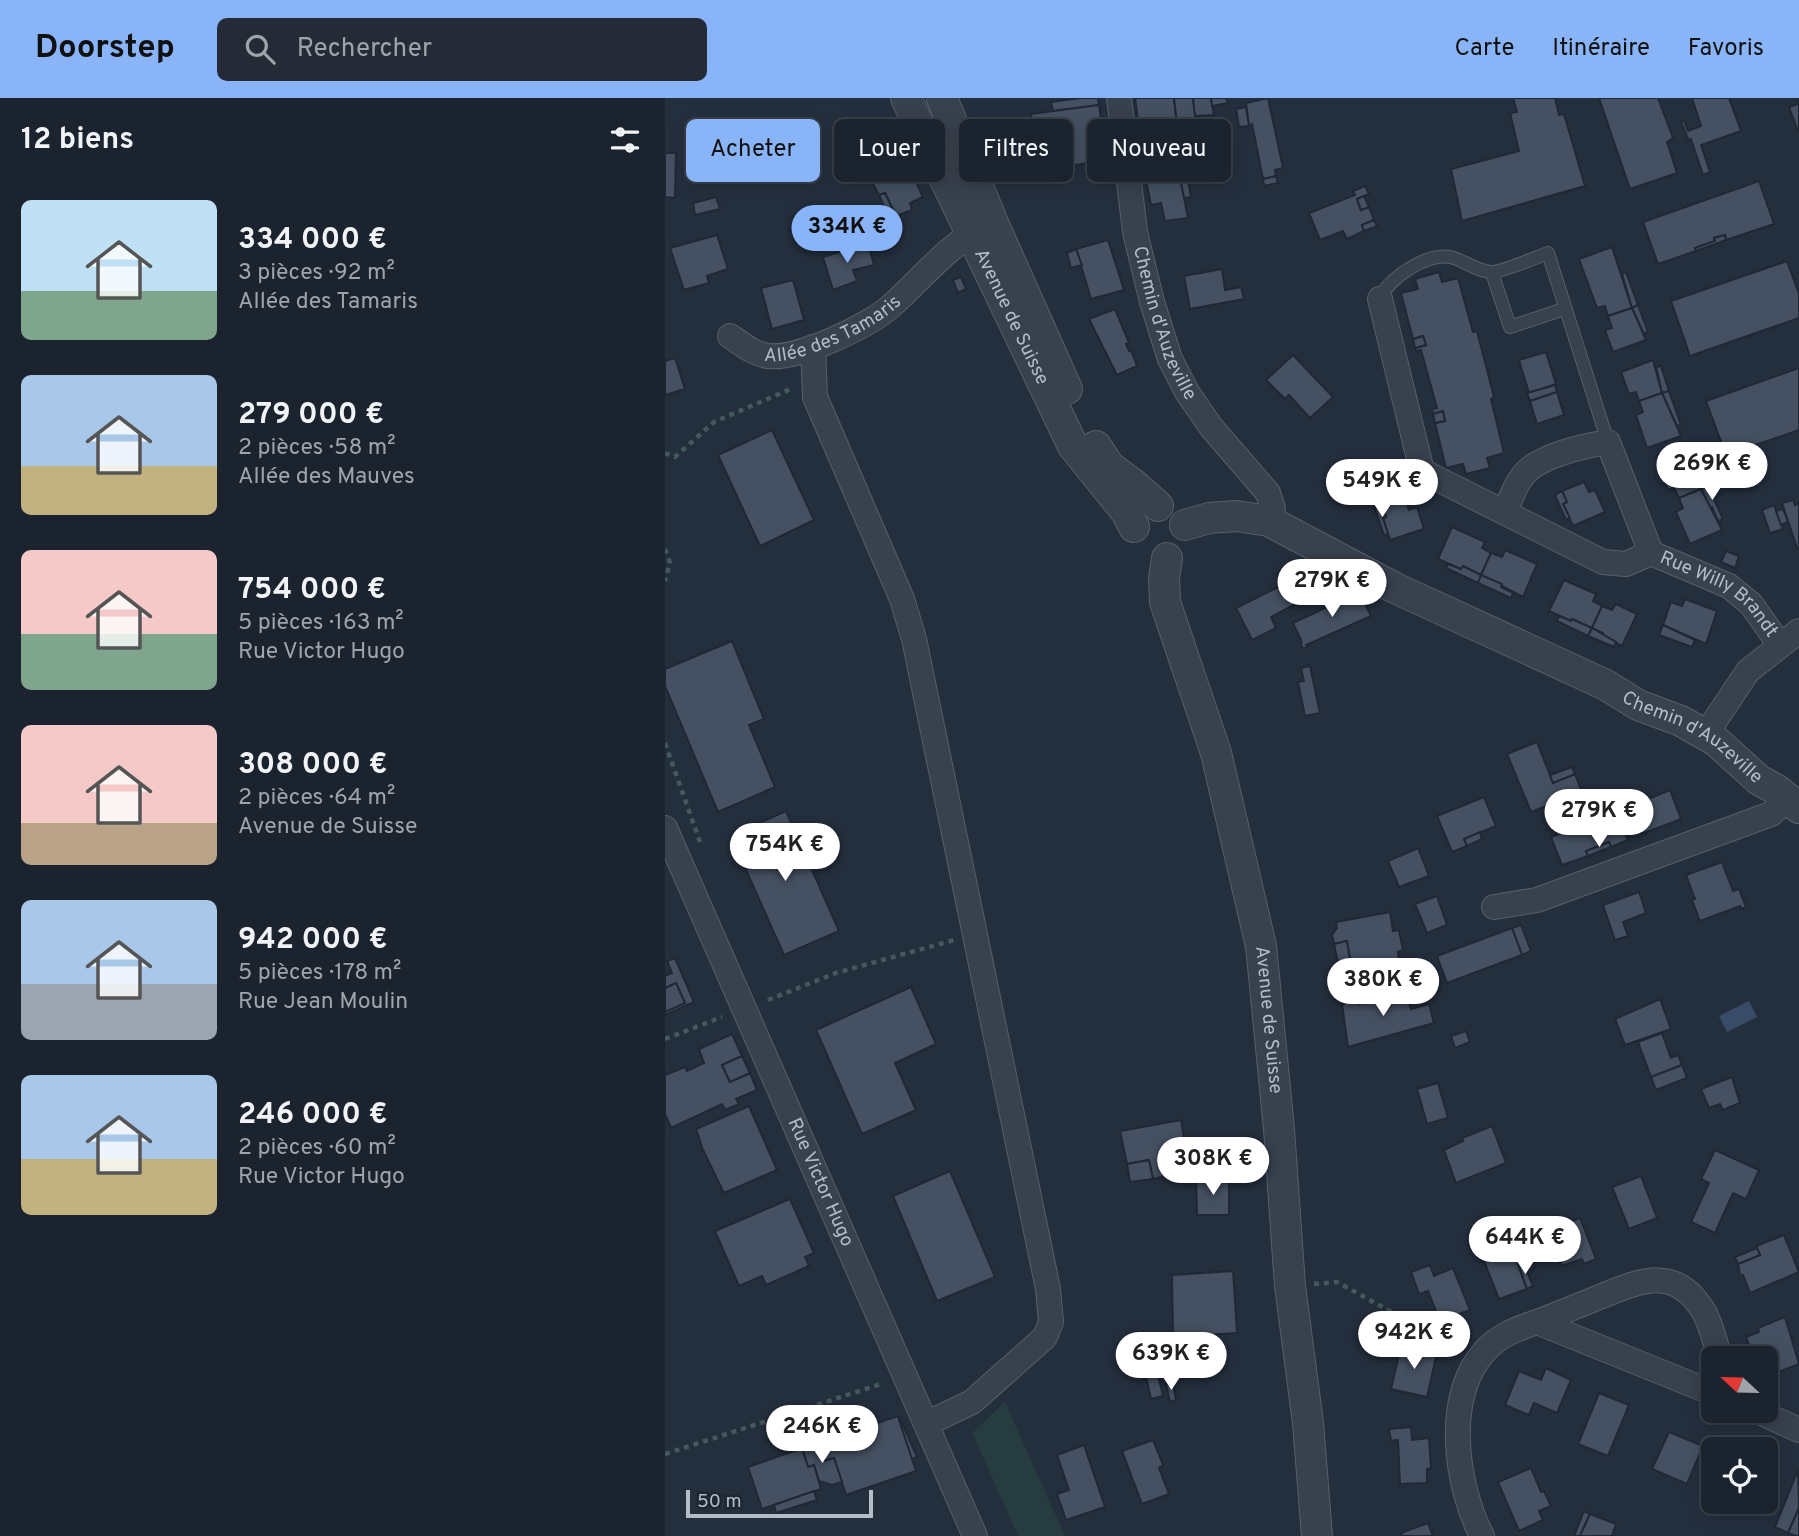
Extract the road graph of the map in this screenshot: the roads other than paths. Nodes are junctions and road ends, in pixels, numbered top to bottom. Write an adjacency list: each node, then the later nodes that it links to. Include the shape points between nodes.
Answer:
1 (906, 98): 4 (street, Avenue de Suisse)
2 (942, 98): 4 (street, Avenue de Suisse)
3 (1119, 98): 13 (street, Chemin d'Auzeville, via 1135,232 1170,359 1211,427 1268,493 1273,509)
4 (981, 229): 9 (street, Allée des Tamaris, via 888,309); 11 (street, Avenue de Suisse, via 1109,467); 15 (street, Avenue de Suisse, via 1073,446)
5 (1492, 273): 6 (lane, via 1448,257 1404,270); 7 (lane, via 1510,327); 7 (lane, via 1548,253)
6 (1380, 299): 12 (street, Rue Willy Brandt, via 1422,471)
7 (1564, 309): 10 (lane)
8 (730, 335): 9 (street, Allée des Tamaris, via 768,356 786,356)
9 (813, 347): 27 (street, via 814,397 902,600 914,639 1048,1289 1051,1322 1045,1337 972,1402)
10 (1608, 442): 12 (street, via 1584,446 1528,469); 16 (street, Rue Willy Brandt)
11 (1158, 506): 14 (street, via 1180,515); 15 (street, via 1142,513)
12 (1505, 512): 16 (street, Rue Willy Brandt, via 1603,562 1626,564)
13 (1269, 521): 14 (street, Chemin d'Auzeville, via 1236,516); 19 (street, Chemin d'Auzeville, via 1395,587 1606,685 1638,705)
14 (1185, 525): 17 (street, via 1185,542)
15 (1134, 527): 17 (street, via 1138,548 1156,559)
16 (1650, 553): 18 (street, Rue Willy Brandt, via 1729,586)
17 (1167, 558): 30 (street, Avenue de Suisse, via 1165,602 1216,753 1261,946)
18 (1789, 638): 19 (street, via 1748,671)
19 (1711, 727): 20 (street, Chemin d'Auzeville, via 1759,779)
20 (1788, 799): 22 (street, via 1771,814 1537,900)
21 (665, 828): 27 (street, Rue Victor Hugo, via 757,1004)
22 (1493, 907)
23 (1537, 1322): 24 (street, via 1634,1283 1662,1280 1696,1300); 25 (street); 31 (street, via 1502,1336 1485,1351 1466,1388 1459,1449 1462,1485)
24 (1716, 1346)
25 (1701, 1388)
26 (1778, 1420): 28 (street)
27 (926, 1424): 29 (street, Rue Victor Hugo)
28 (1799, 1430)
29 (975, 1536)
30 (1317, 1536)
31 (1482, 1536)

